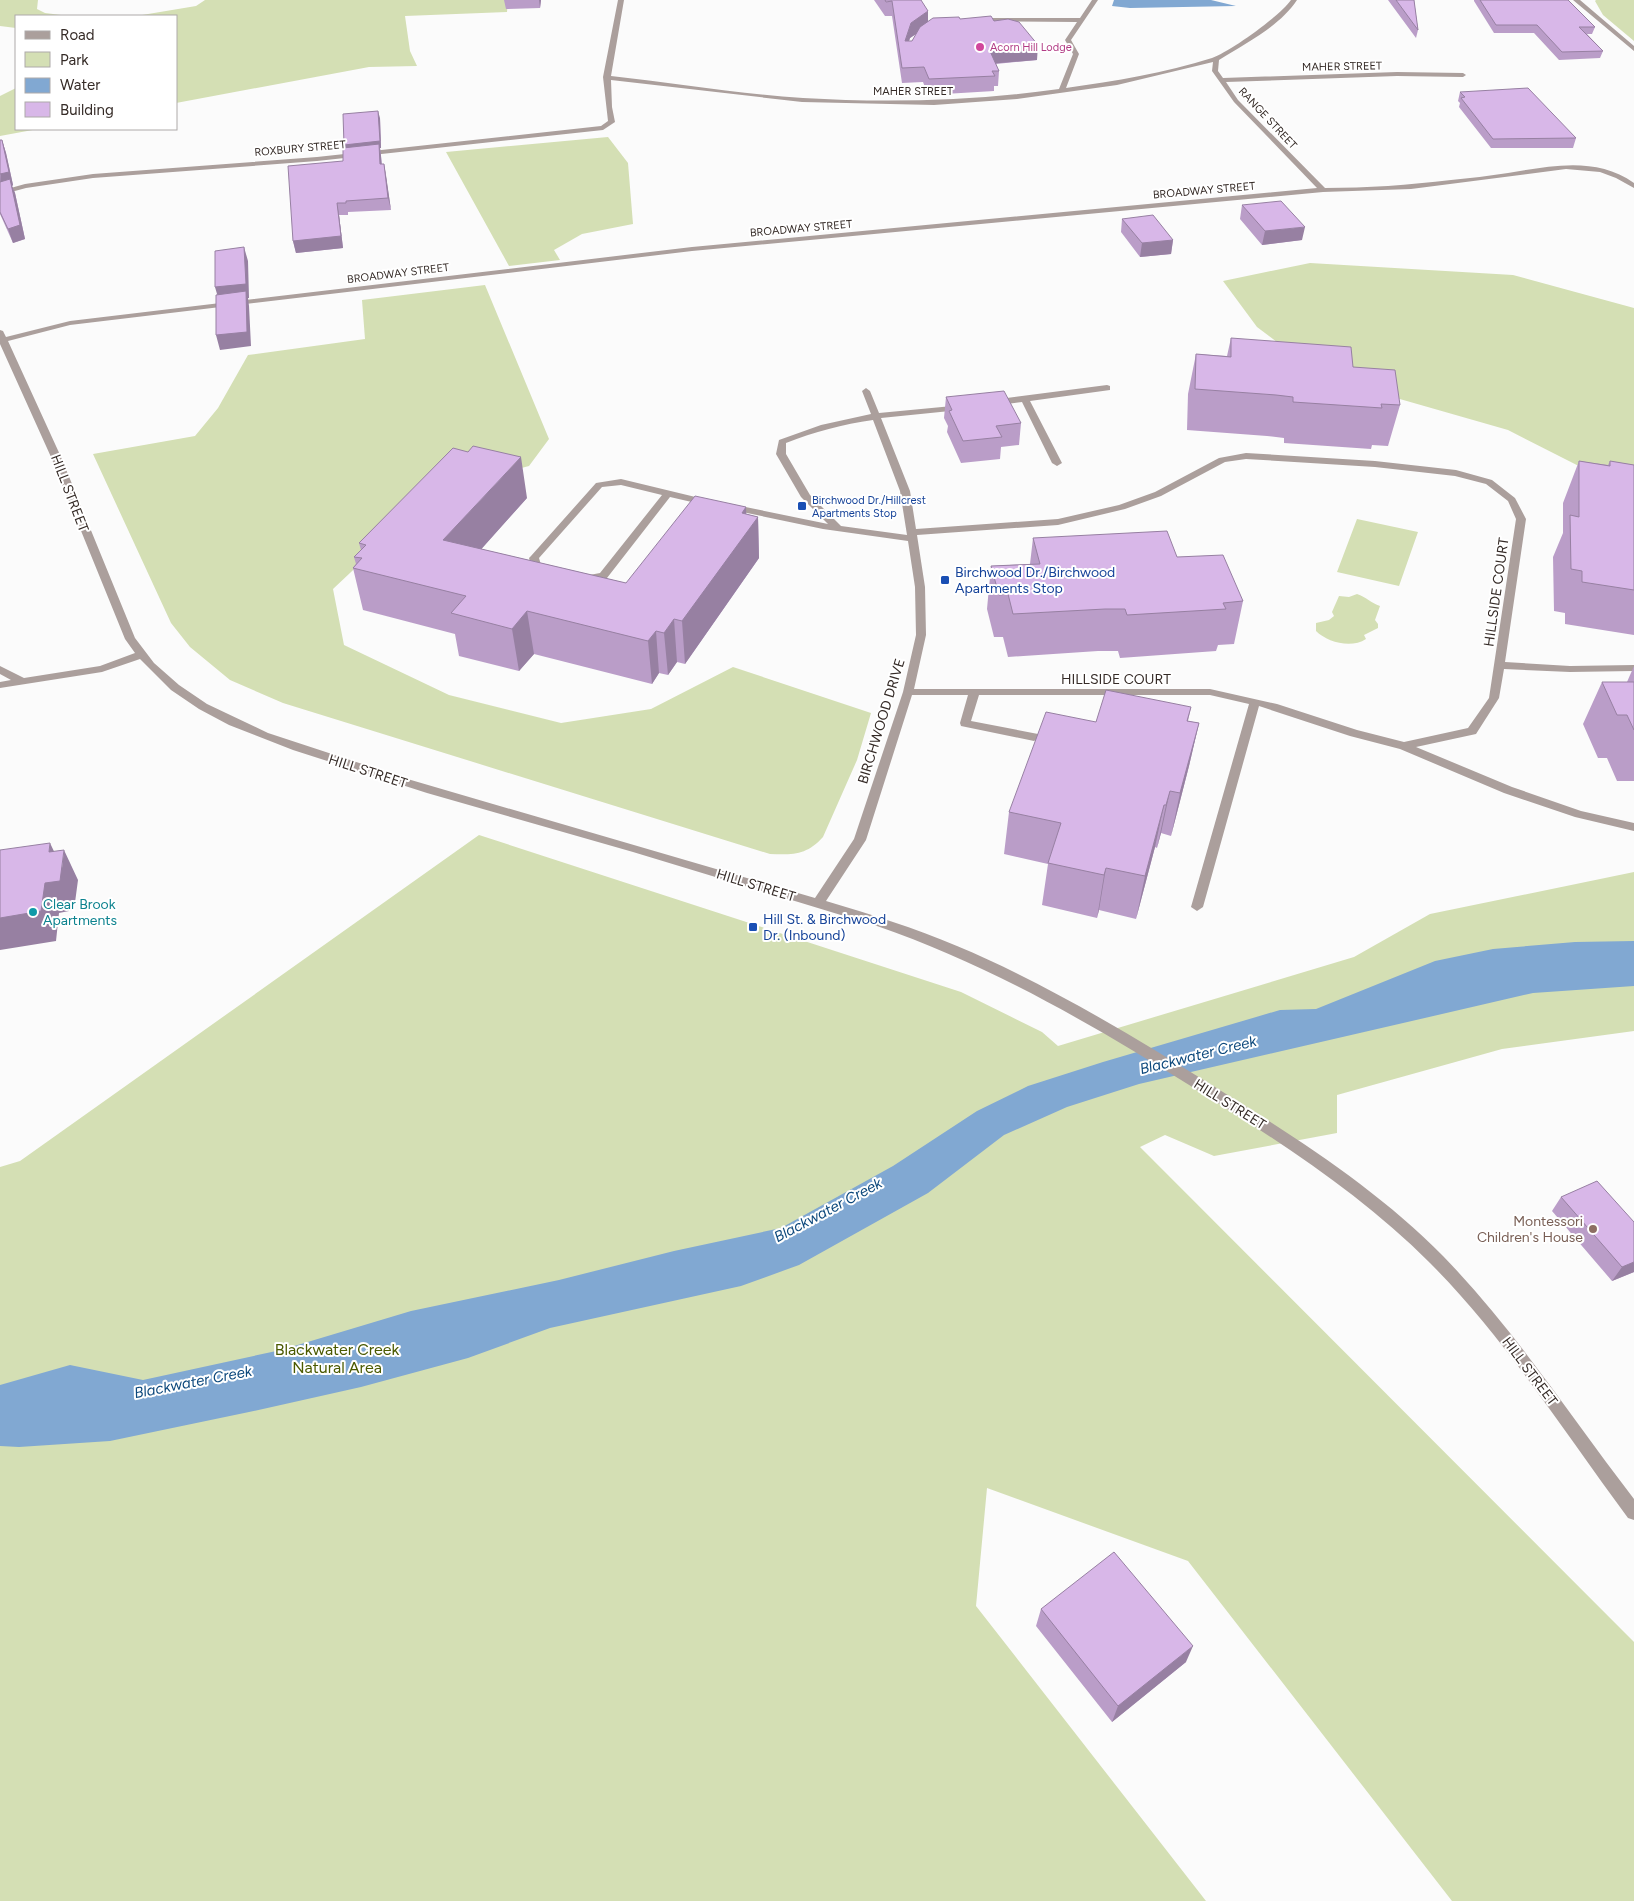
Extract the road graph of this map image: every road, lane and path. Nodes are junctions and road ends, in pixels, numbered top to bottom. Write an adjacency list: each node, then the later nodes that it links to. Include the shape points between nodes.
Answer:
1 (621, 0): 10 (street)
2 (1095, 0): 6 (street)
3 (1294, 0): 8 (street, via 1279,17)
4 (1576, 0): 7 (street)
5 (970, 19): 6 (street)
6 (1082, 20): 12 (street, via 1068,40 1076,54)
7 (1634, 49)
8 (1216, 59): 11 (street, RANGE STREET, via 1215,71); 12 (street, MAHER STREET, via 1117,84)
9 (1463, 75): 11 (street, MAHER STREET)
10 (606, 77): 12 (street, MAHER STREET, via 802,100 934,103); 15 (street, ROXBURY STREET, via 612,122 602,128 317,158 93,176)
11 (1221, 80): 14 (street, RANGE STREET, via 1236,101)
12 (1062, 91)
13 (1634, 186): 14 (street, BROADWAY STREET, via 1606,171 1587,167 1357,192)
14 (1323, 190): 16 (street, BROADWAY STREET, via 692,249 70,323)
15 (0, 193)
16 (1, 338): 27 (street, HILL STREET, via 56,457 121,620)
17 (1107, 388): 19 (street)
18 (866, 391): 20 (street, BIRCHWOOD DRIVE)
19 (1025, 399): 20 (street); 21 (street)
20 (874, 416): 23 (street, via 806,431 782,442 781,454 806,497); 24 (street, BIRCHWOOD DRIVE, via 905,491)
21 (1056, 463)
22 (667, 494): 23 (street, HILLSIDE COURT); 25 (street, HILLSIDE COURT, via 620,482 599,485 534,558 536,567); 26 (street, via 603,576 582,580)
23 (838, 528): 24 (street, HILLSIDE COURT)
24 (912, 536): 28 (street, HILLSIDE COURT, via 1058,522 1113,509 1158,494 1222,460 1246,456 1456,473 1490,482 1512,500 1521,519); 33 (street, BIRCHWOOD DRIVE, via 920,586 921,635)
25 (555, 572)
26 (573, 577)
27 (140, 655): 31 (street, via 102,669); 39 (street, HILL STREET, via 163,677 206,708 304,750)
28 (1499, 665): 29 (street); 37 (street, HILLSIDE COURT, via 1494,698 1472,731)
29 (1634, 668)
30 (0, 669): 31 (street)
31 (21, 681): 32 (street)
32 (0, 685)
33 (908, 692): 34 (street, HILLSIDE COURT); 39 (street, BIRCHWOOD DRIVE, via 860,840)
34 (976, 692): 35 (street, HILLSIDE COURT, via 1210,692); 36 (street, via 965,723)
35 (1254, 702): 37 (street, HILLSIDE COURT); 40 (street)
36 (1034, 737)
37 (1404, 746): 38 (street, via 1508,790 1579,814)
38 (1634, 827)
39 (818, 903): 41 (street, HILL STREET, via 975,959 1051,997 1118,1034 1306,1151 1436,1258 1480,1306)
40 (1198, 907)
41 (1634, 1512)

